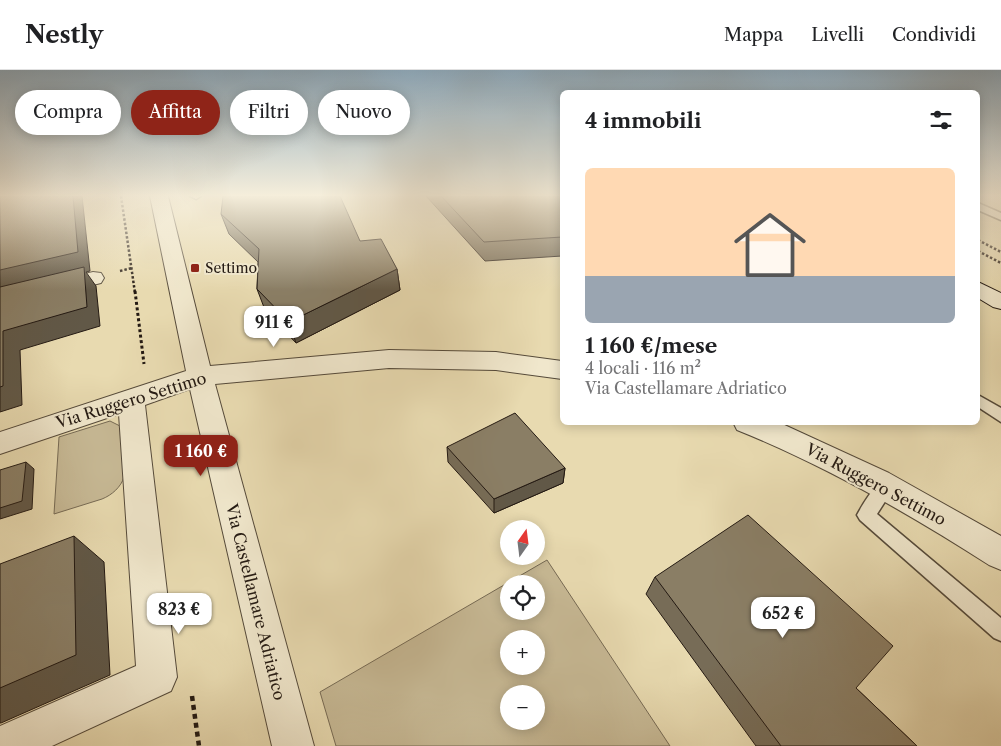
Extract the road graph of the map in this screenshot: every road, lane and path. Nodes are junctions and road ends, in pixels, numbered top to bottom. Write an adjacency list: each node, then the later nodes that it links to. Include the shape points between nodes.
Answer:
1 (166, 228): 11 (street, Via Castellamare Adriatico)
2 (980, 241): 4 (path)
3 (980, 252): 5 (path)
4 (1001, 252)
5 (1001, 263)
6 (93, 278): 8 (street)
7 (980, 290): 9 (street)
8 (0, 301)
9 (1001, 302)
10 (560, 370): 11 (street, Via Ruggero Settimo, via 496,361 389,359)
11 (200, 376): 12 (street, Via Ruggero Settimo); 21 (street, Via Castellamare Adriatico)
12 (131, 398): 16 (street, Via Ruggero Settimo); 20 (street, via 157,678)
13 (980, 401): 14 (lane)
14 (1001, 416)
15 (755, 425): 17 (street, Via Ruggero Settimo, via 794,440)
16 (0, 443)
17 (887, 486): 18 (street, Via Ruggero Settimo); 19 (lane, via 866,515)
18 (1001, 554)
19 (1001, 631)
20 (4, 746)
21 (293, 746)

